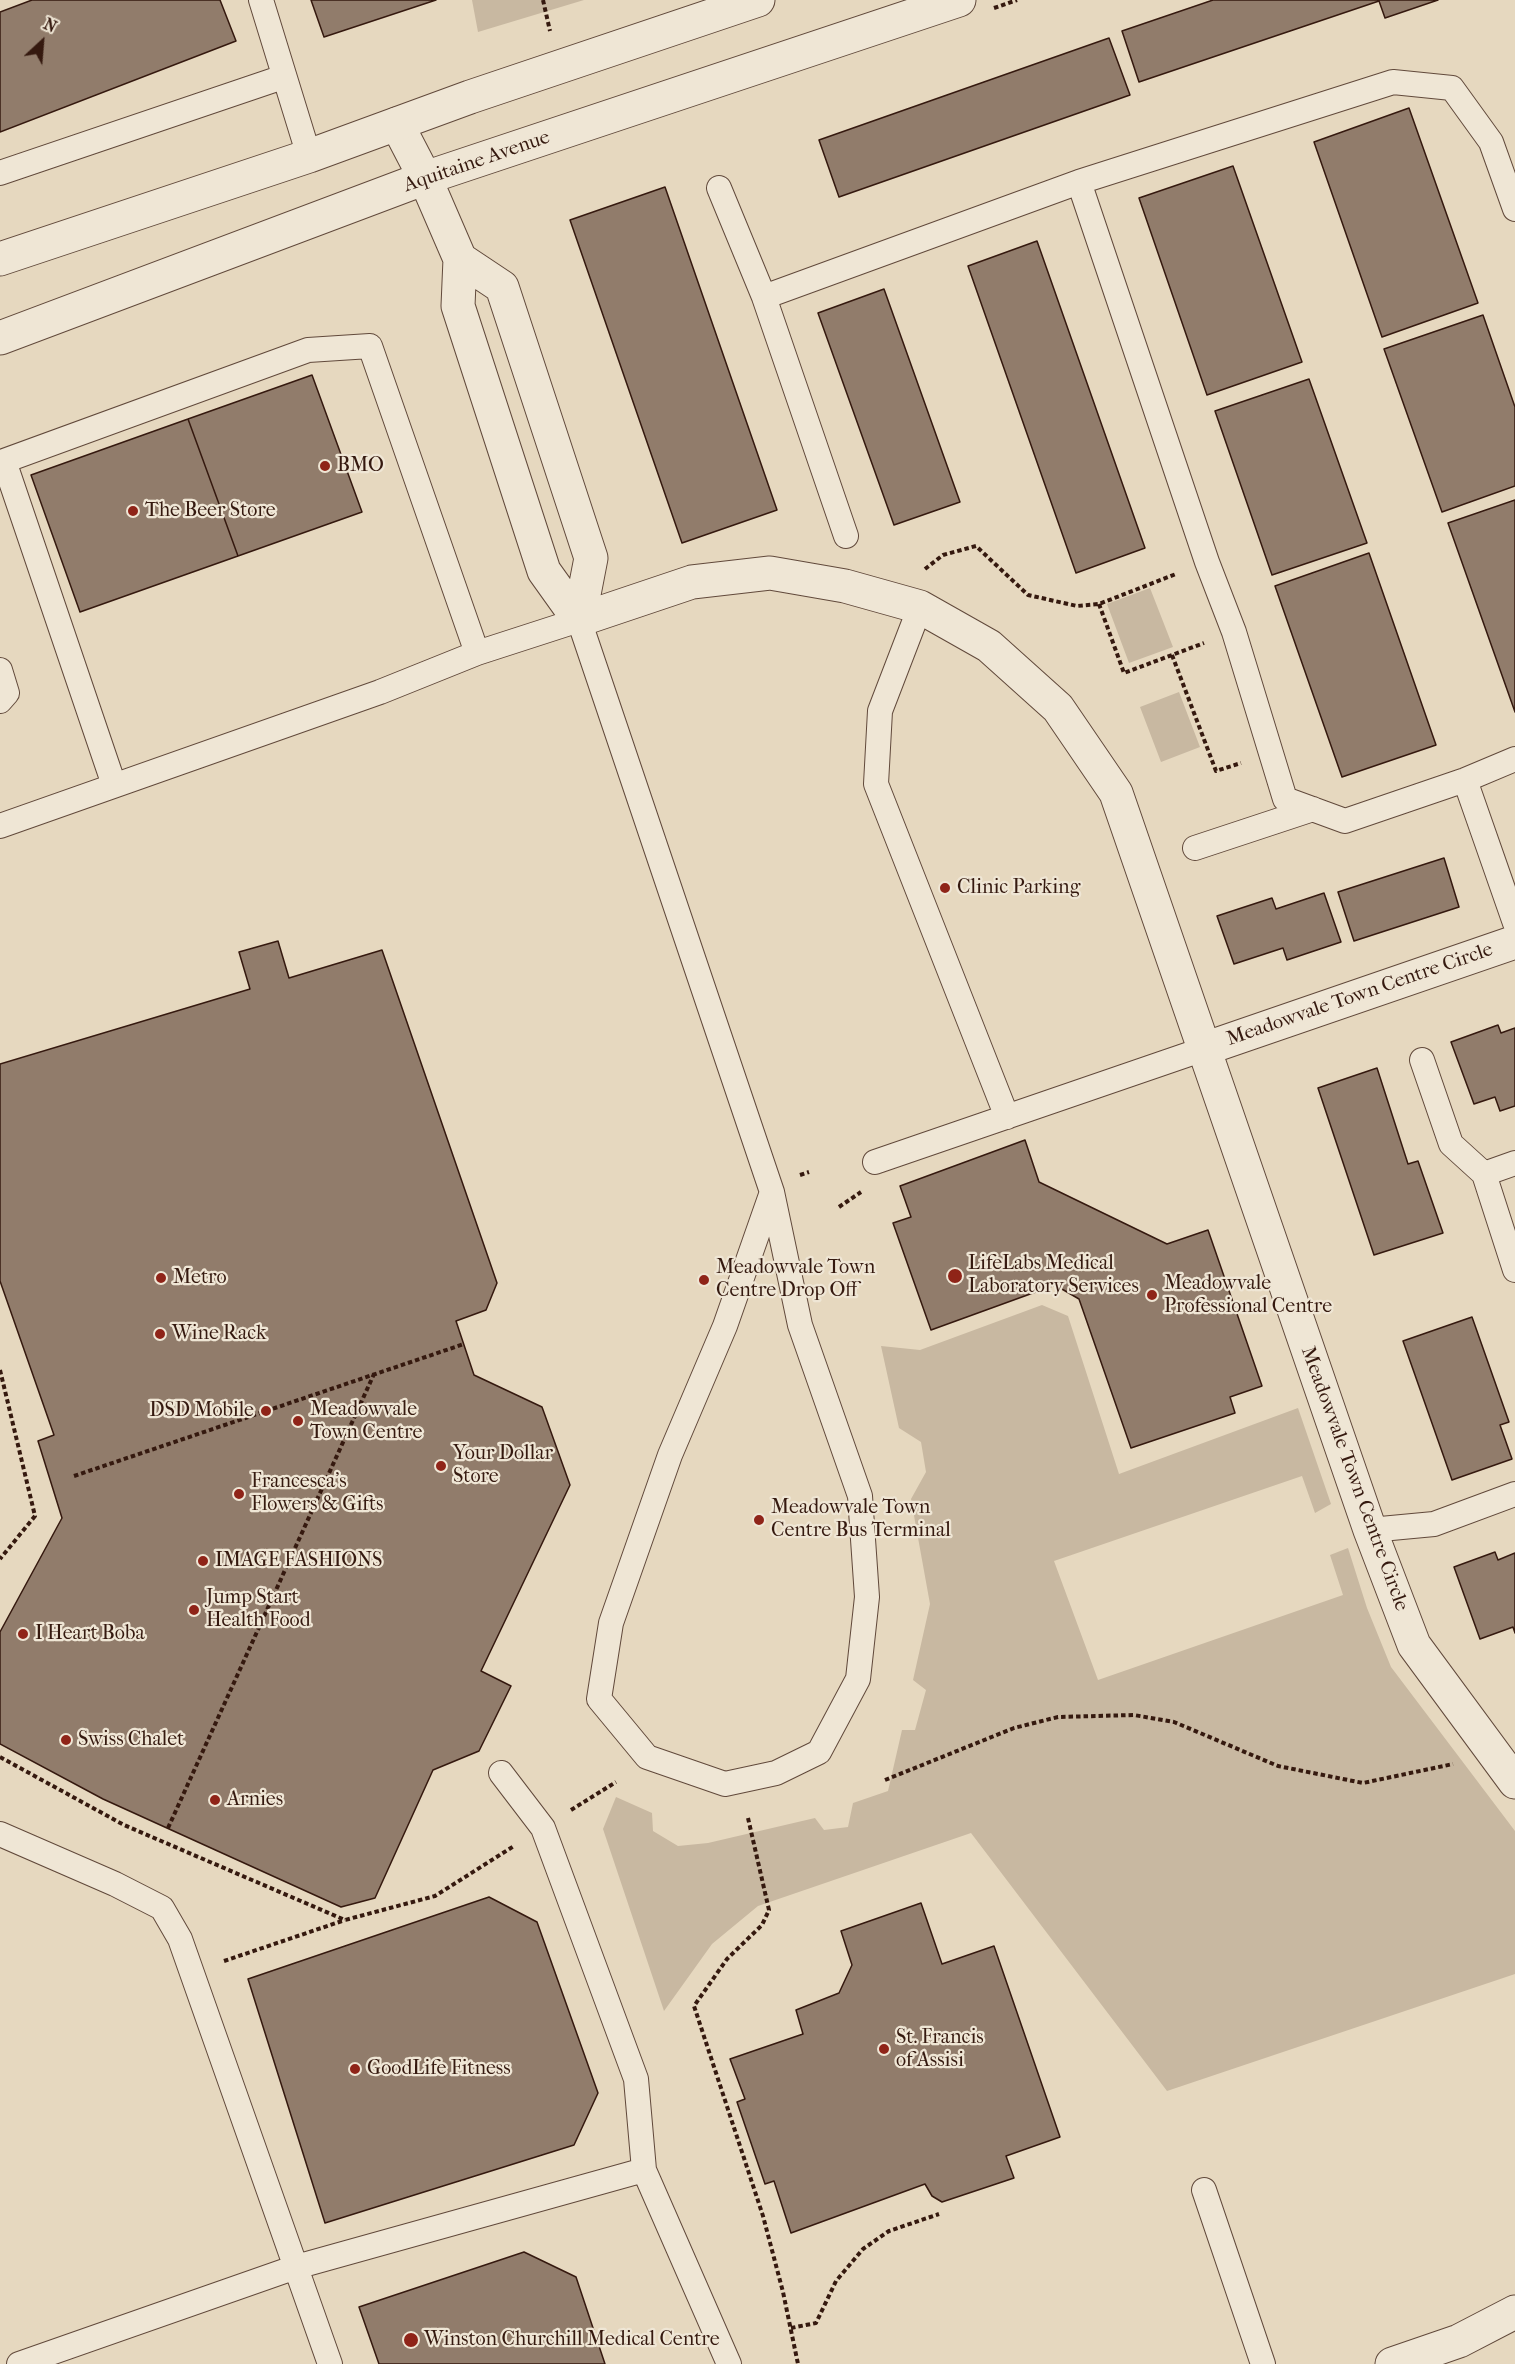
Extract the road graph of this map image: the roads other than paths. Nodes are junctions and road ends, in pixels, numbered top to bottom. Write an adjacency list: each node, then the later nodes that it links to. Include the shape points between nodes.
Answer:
1 (261, 0): 4 (lane)
2 (758, 0): 5 (street)
3 (959, 0): 8 (street, Aquitaine Avenue)
4 (283, 77): 6 (lane); 7 (lane)
5 (397, 124): 6 (street); 8 (street)
6 (309, 156): 12 (street)
7 (0, 173)
8 (425, 178): 13 (street); 15 (street, Aquitaine Avenue)
9 (1079, 182): 11 (lane, via 1393,82 1452,88 1491,142); 14 (lane); 25 (lane, via 1234,632 1285,799)
10 (719, 188): 14 (lane)
11 (1515, 209)
12 (0, 259)
13 (460, 259): 18 (street, via 458,306 544,571); 18 (street, via 502,287 584,535 591,558)
14 (764, 297): 16 (lane)
15 (0, 338)
16 (846, 536)
17 (920, 607): 18 (street, Meadowvale Town Centre Circle, via 845,586 770,573 692,582); 30 (street, Meadowvale Town Centre Circle, via 989,646 1058,708 1116,793); 32 (lane, via 880,711 876,784)
18 (579, 620): 19 (lane); 36 (lane)
19 (477, 653): 24 (lane, via 380,692); 24 (lane, via 370,346 308,350 4,461)
20 (0, 670): 21 (lane, via 8,693)
21 (0, 701)
22 (1515, 759): 23 (lane)
23 (1465, 780): 25 (lane, via 1345,821); 28 (lane)
24 (114, 785): 26 (lane)
25 (1313, 809): 27 (lane)
26 (0, 826)
27 (1195, 848)
28 (1515, 923)
29 (1515, 942): 30 (street, Meadowvale Town Centre Circle)
30 (1204, 1049): 32 (lane); 39 (street, Meadowvale Town Centre Circle)
31 (1422, 1060): 35 (lane, via 1451,1144)
32 (1007, 1117): 33 (lane)
33 (875, 1162)
34 (1515, 1163): 35 (lane)
35 (1484, 1174): 37 (lane)
36 (772, 1192): 36 (lane, via 725,1326 670,1455 611,1623 598,1699 647,1757 725,1784 776,1773 819,1752 858,1679 867,1597 860,1496 800,1325)
37 (1515, 1270)
38 (1515, 1494): 39 (lane, via 1434,1524)
39 (1370, 1530): 41 (street, Meadowvale Town Centre Circle, via 1414,1645)
40 (501, 1773): 43 (lane, via 543,1828 636,2079)
41 (1515, 1782)
42 (0, 1834): 45 (lane, via 162,1908 180,1939)
43 (644, 2170): 45 (lane); 49 (lane)
44 (1204, 2190): 50 (lane)
45 (296, 2267): 47 (lane); 48 (lane)
46 (1515, 2312): 51 (street, via 1459,2341)
47 (19, 2364)
48 (330, 2364)
49 (729, 2364)
50 (1263, 2364)
51 (1392, 2364)

